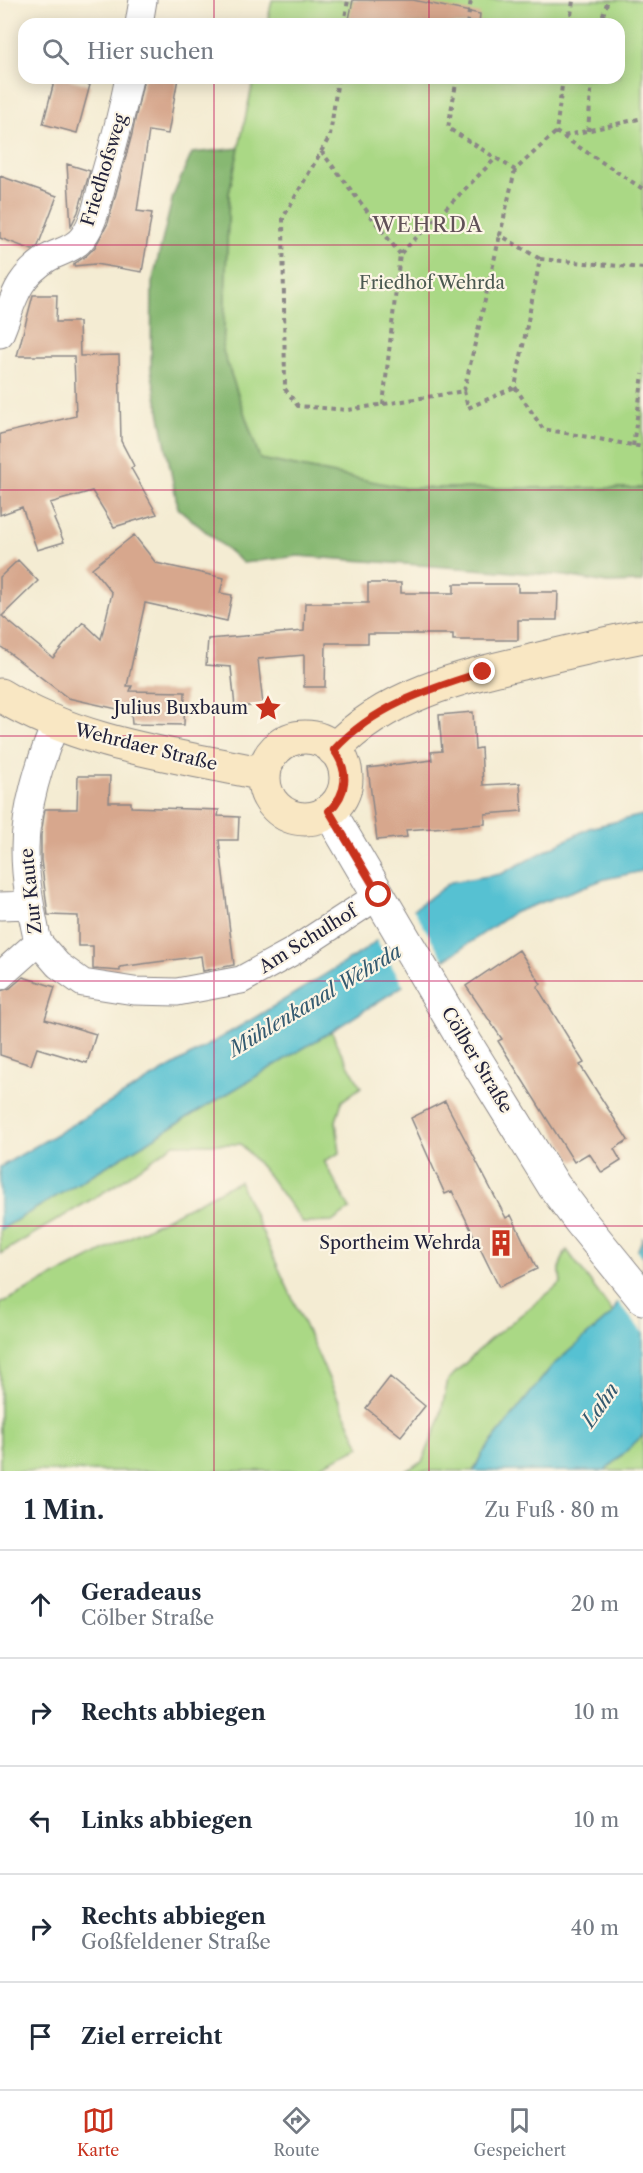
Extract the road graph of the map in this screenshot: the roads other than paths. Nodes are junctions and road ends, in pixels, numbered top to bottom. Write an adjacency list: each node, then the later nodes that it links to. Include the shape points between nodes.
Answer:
1 (143, 0): 2 (street)
2 (140, 18)
3 (128, 84): 4 (street, Friedhofsweg, via 94,217 74,247 54,255 27,276 11,300)
4 (0, 334)
5 (643, 636): 8 (main road, via 483,672 428,689 390,706)
6 (0, 695): 7 (main road, Wehrdaer Straße)
7 (56, 723): 9 (main road, Wehrdaer Straße, via 125,745); 11 (street, Zur Kaute, via 31,798 25,848)
8 (334, 750): 9 (main road, via 312,737 289,740 273,752); 10 (main road, via 342,760 345,782 337,803)
9 (264, 774): 10 (main road, via 264,788 271,802 291,817 314,818)
10 (329, 811): 12 (street, Cölber Straße)
11 (30, 904): 13 (street); 14 (street, Zur Kaute)
12 (385, 904): 14 (street, Am Schulhof, via 242,980 177,992 134,992 83,983 58,965); 16 (street, Cölber Straße, via 554,1186)
13 (0, 906)
14 (38, 942): 15 (street, Zur Kaute)
15 (0, 976)
16 (643, 1298)

